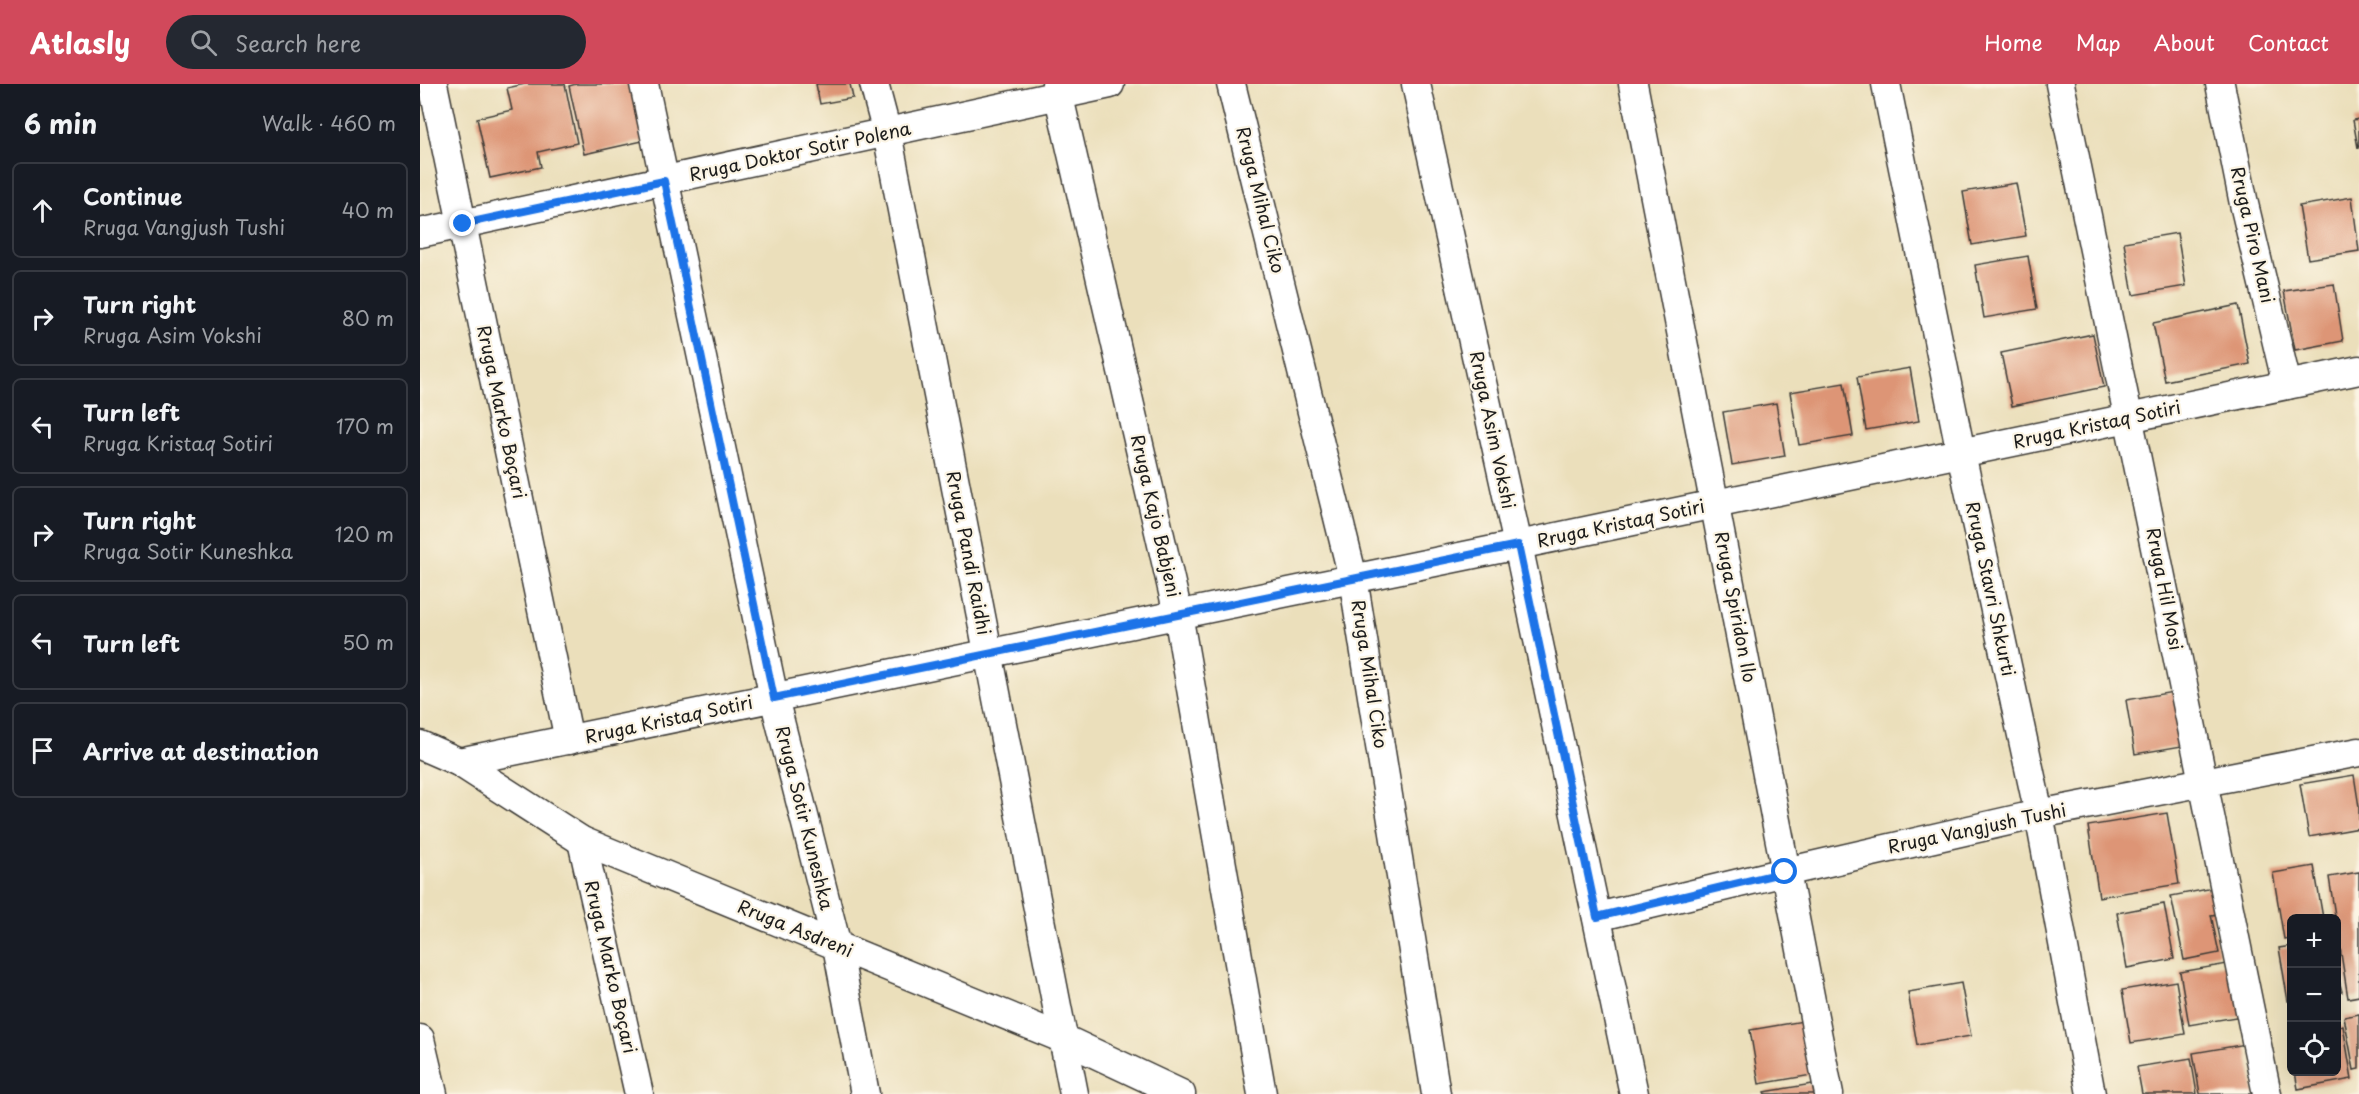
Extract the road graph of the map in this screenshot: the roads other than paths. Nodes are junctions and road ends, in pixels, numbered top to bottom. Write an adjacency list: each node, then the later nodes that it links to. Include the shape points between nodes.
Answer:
1 (433, 84): 14 (street, Rruga Marko Boçari)
2 (644, 84): 13 (street, Rruga Sotir Kuneshka)
3 (874, 84): 12 (street, Rruga Pandi Raidhi)
4 (1110, 84): 11 (street, Rruga Doktor Sotir Polena)
5 (1231, 84): 22 (street, Rruga Mihal Ciko)
6 (1416, 84): 21 (street, Rruga Asim Vokshi)
7 (1633, 84): 20 (street, Rruga Spiridon Ilo)
8 (1886, 84): 19 (street, Rruga Stavri Shkurti)
9 (2060, 84): 18 (street, Rruga Hil Mosi)
10 (2220, 84): 17 (street, Rruga Piro Mani)
11 (1057, 89): 12 (street, Rruga Doktor Sotir Polena); 23 (street, Rruga Kajo Babjeni)
12 (886, 133): 13 (street, Rruga Doktor Sotir Polena); 24 (street, Rruga Pandi Raidhi)
13 (664, 181): 14 (street, Rruga Doktor Sotir Polena); 25 (street, Rruga Sotir Kuneshka)
14 (463, 224): 15 (street, Rruga Doktor Sotir Polena); 26 (street, Rruga Marko Boçari)
15 (420, 233)
16 (2359, 370): 17 (street, Rruga Kristaq Sotiri)
17 (2287, 385): 18 (street, Rruga Kristaq Sotiri)
18 (2129, 418): 19 (street, Rruga Kristaq Sotiri); 30 (street, Rruga Hil Mosi)
19 (1961, 453): 20 (street, Rruga Kristaq Sotiri); 31 (street, Rruga Stavri Shkurti)
20 (1715, 504): 21 (street, Rruga Kristaq Sotiri); 33 (street, Rruga Spiridon Ilo)
21 (1518, 545): 22 (street, Rruga Kristaq Sotiri); 34 (street, Rruga Asim Vokshi)
22 (1353, 578): 23 (street, Rruga Kristaq Sotiri); 44 (street, Rruga Mihal Ciko)
23 (1178, 614): 24 (street, Rruga Kristaq Sotiri); 43 (street, Rruga Kajo Babjeni)
24 (987, 653): 25 (street, Rruga Kristaq Sotiri); 37 (street, Rruga Pandi Raidhi)
25 (774, 698): 26 (street, Rruga Kristaq Sotiri); 35 (street, Rruga Sotir Kuneshka)
26 (569, 740): 29 (street, Rruga Kristaq Sotiri)
27 (420, 746): 29 (street, Rruga Asdreni)
28 (2359, 752): 30 (street, Rruga Vangjush Tushi)
29 (459, 762): 32 (street, Rruga Asdreni)
30 (2203, 782): 31 (street, Rruga Vangjush Tushi); 48 (street, Rruga Hil Mosi)
31 (2039, 814): 33 (street, Rruga Vangjush Tushi); 47 (street, Rruga Stavri Shkurti)
32 (582, 841): 35 (street, Rruga Asdreni); 39 (street, Rruga Marko Boçari)
33 (1785, 872): 34 (street, Rruga Vangjush Tushi); 46 (street, Rruga Spiridon Ilo)
34 (1597, 917): 45 (street, Rruga Asim Vokshi)
35 (837, 946): 37 (street, Rruga Asdreni); 40 (street, Rruga Sotir Kuneshka)
36 (420, 1039): 38 (street)
37 (1064, 1039): 41 (street, Rruga Pandi Raidhi); 42 (street, Rruga Asdreni)
38 (433, 1094)
39 (639, 1094)
40 (865, 1094)
41 (1074, 1094)
42 (1181, 1094)
43 (1262, 1094)
44 (1436, 1094)
45 (1634, 1094)
46 (1829, 1094)
47 (2091, 1094)
48 (2267, 1094)

